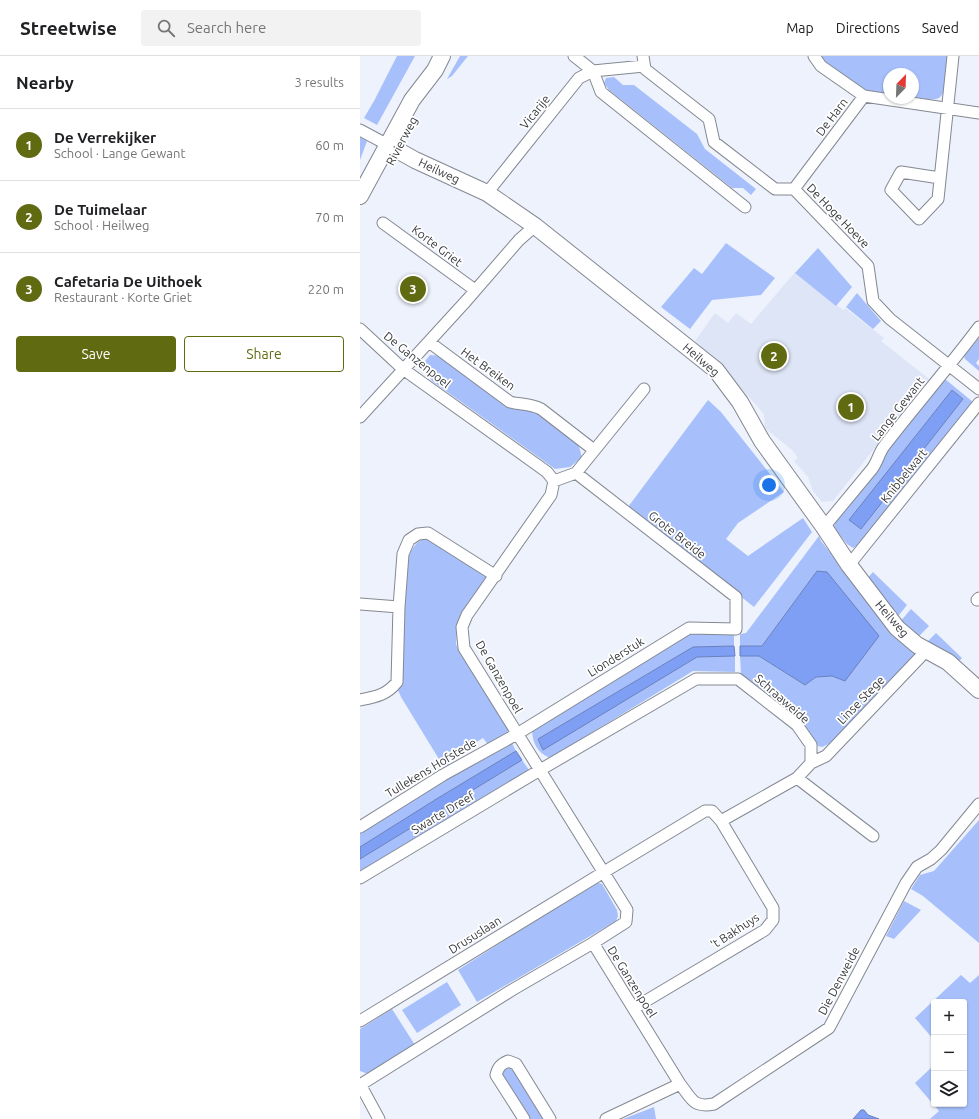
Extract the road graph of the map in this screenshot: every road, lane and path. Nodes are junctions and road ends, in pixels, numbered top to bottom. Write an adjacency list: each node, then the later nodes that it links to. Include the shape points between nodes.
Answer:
1 (574, 56): 6 (street)
2 (814, 56): 7 (street, via 821,66)
3 (953, 56): 8 (street)
4 (644, 61): 6 (street, De Hoge Hoeve); 13 (street, De Hoge Hoeve, via 645,69 709,119 714,142 775,189)
5 (438, 63): 11 (street, Rivierweg, via 418,111)
6 (593, 71): 14 (street, Vicarije, via 578,78); 17 (street, via 601,92)
7 (864, 96): 8 (street, De Harn); 13 (street, De Harn)
8 (948, 109): 9 (street, De Harn); 12 (street)
9 (979, 113)
10 (360, 130): 11 (street, Heilweg)
11 (393, 148): 14 (street, Heilweg); 15 (street, Rivierweg); 16 (street, Rivierweg, via 376,189)
12 (940, 178): 12 (street, via 901,172 891,190 919,219 938,198)
13 (794, 189): 24 (street, De Hoge Hoeve, via 868,266 873,301)
14 (487, 193): 19 (street, Heilweg)
15 (360, 196)
16 (360, 206)
17 (745, 207)
18 (383, 222): 20 (street, Korte Griet)
19 (535, 226): 20 (street, via 519,240); 33 (street, Heilweg, via 716,370 740,402 762,441)
20 (475, 290): 23 (street)
21 (979, 327): 24 (street, Lange Gewant)
22 (360, 330): 25 (street, De Ganzenpoel)
23 (429, 342): 25 (street); 30 (street, Het Breiken, via 510,402 520,405 532,404 541,409)
24 (949, 366): 27 (street, De Hoge Hoeve); 33 (street, Lange Gewant, via 884,446 876,463)
25 (403, 369): 29 (street); 32 (street, De Ganzenpoel, via 547,472)
26 (644, 389): 30 (street)
27 (979, 389)
28 (979, 403): 34 (street, Knibbelwart)
29 (360, 417)
30 (594, 450): 31 (street)
31 (576, 473): 32 (street); 38 (street, Grote Breide, via 736,597)
32 (554, 482): 35 (street, De Ganzenpoel, via 551,496)
33 (824, 527): 34 (street, Heilweg)
34 (849, 565): 39 (street, Heilweg, via 897,628)
35 (496, 576): 37 (street, via 428,533 418,534 410,540 403,554); 42 (street, De Ganzenpoel, via 467,615 462,627 464,648)
36 (360, 604): 37 (street)
37 (399, 607): 41 (street, via 401,674 388,691)
38 (736, 629): 42 (street, Lionderstuk, via 689,628)
39 (926, 651): 40 (street, Heilweg, via 948,662); 43 (street, Linse Stege, via 826,756)
40 (979, 690)
41 (360, 700)
42 (517, 734): 44 (street, De Ganzenpoel); 48 (street, Tullekens Hofstede, via 443,775)
43 (811, 763): 44 (street, Schraaweide, via 811,745 797,725 738,679 696,679); 45 (street)
44 (540, 770): 50 (street, De Ganzenpoel); 51 (street, Swarte Dreef)
45 (797, 778): 47 (street); 49 (street)
46 (979, 804): 55 (street, Die Denweide, via 941,850 917,867 906,883 829,1028 714,1104 703,1106 694,1102)
47 (721, 821): 50 (street, via 712,811 705,811); 53 (street, 't Bakhuys, via 773,908 773,920 765,930)
48 (360, 826)
49 (873, 836)
50 (604, 872): 52 (street, De Ganzenpoel, via 627,910 626,922); 54 (street, Drususlaan)
51 (360, 878)
52 (593, 943): 53 (street, De Ganzenpoel); 56 (street, via 512,990)
53 (634, 1008): 55 (street, De Ganzenpoel)
54 (360, 1021)
55 (680, 1084): 60 (street)
56 (360, 1085): 57 (street)
57 (380, 1119)
58 (524, 1119): 59 (street, via 496,1075 497,1068 508,1061 516,1064)
59 (550, 1119)
60 (606, 1119)

